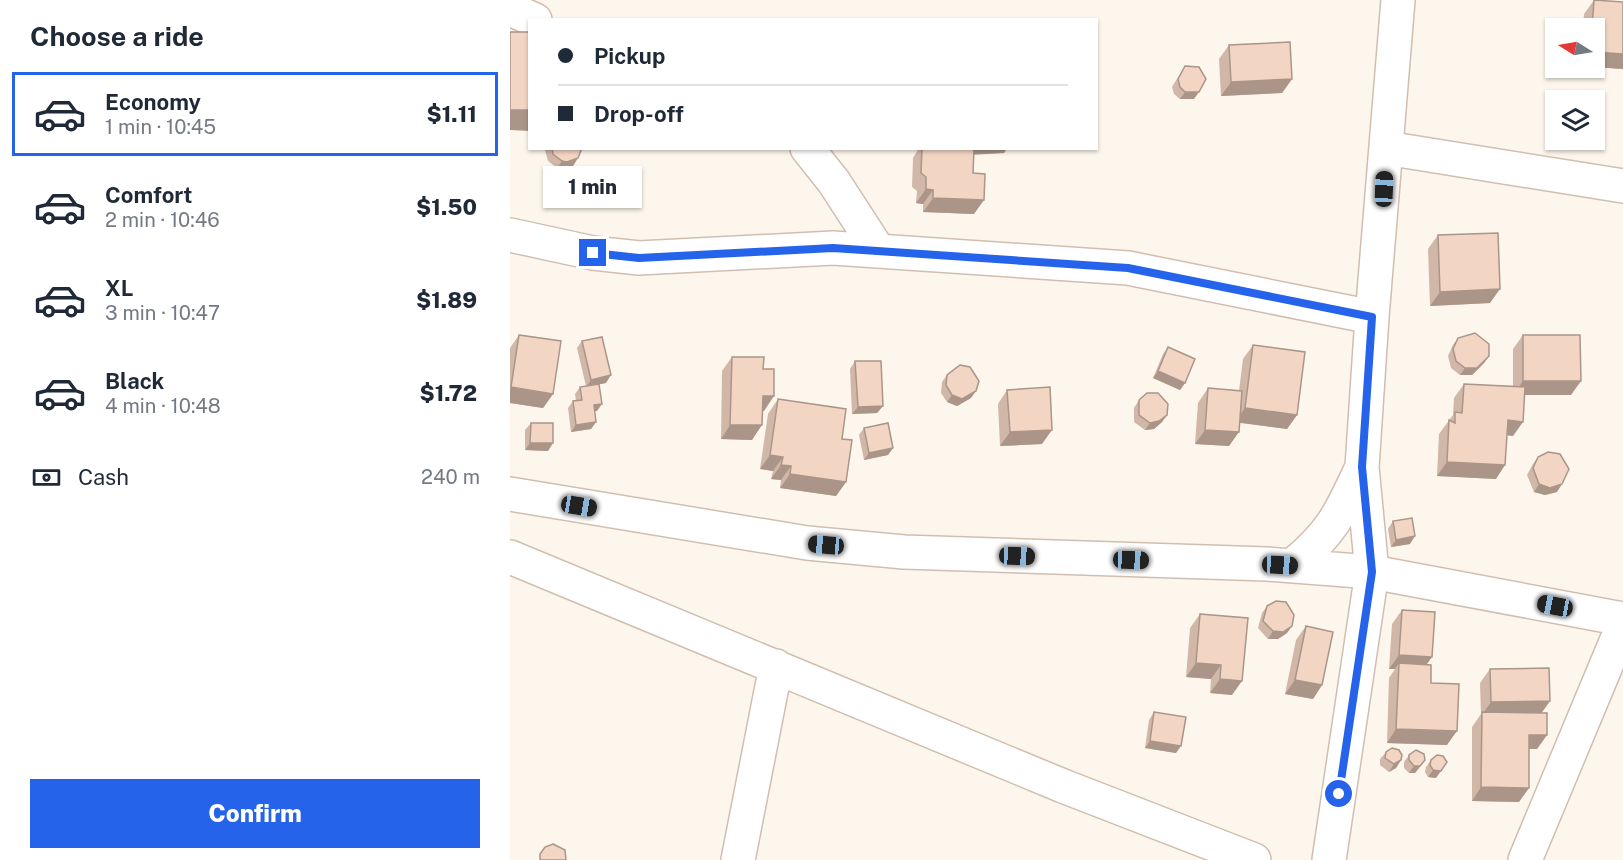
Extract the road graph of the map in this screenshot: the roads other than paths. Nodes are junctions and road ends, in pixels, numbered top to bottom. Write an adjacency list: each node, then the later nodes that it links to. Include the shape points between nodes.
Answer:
1 (1398, 0): 4 (street)
2 (510, 9): 3 (street)
3 (530, 18)
4 (1386, 148): 6 (street); 9 (street)
5 (809, 150): 8 (street)
6 (1623, 186)
7 (510, 235): 8 (street, via 593,253 639,258 833,248)
8 (878, 250): 9 (street, via 1128,268)
9 (1372, 317): 10 (street)
10 (1362, 467): 13 (street, via 1336,522 1317,546); 14 (street)
11 (510, 494): 13 (street, via 845,547)
12 (510, 557): 17 (street)
13 (1293, 565): 14 (street)
14 (1372, 572): 15 (street); 20 (street)
15 (1623, 619)
16 (1623, 625): 21 (street)
17 (776, 666): 18 (street); 19 (street)
18 (1243, 858)
19 (738, 860)
20 (1329, 860)
21 (1525, 860)

